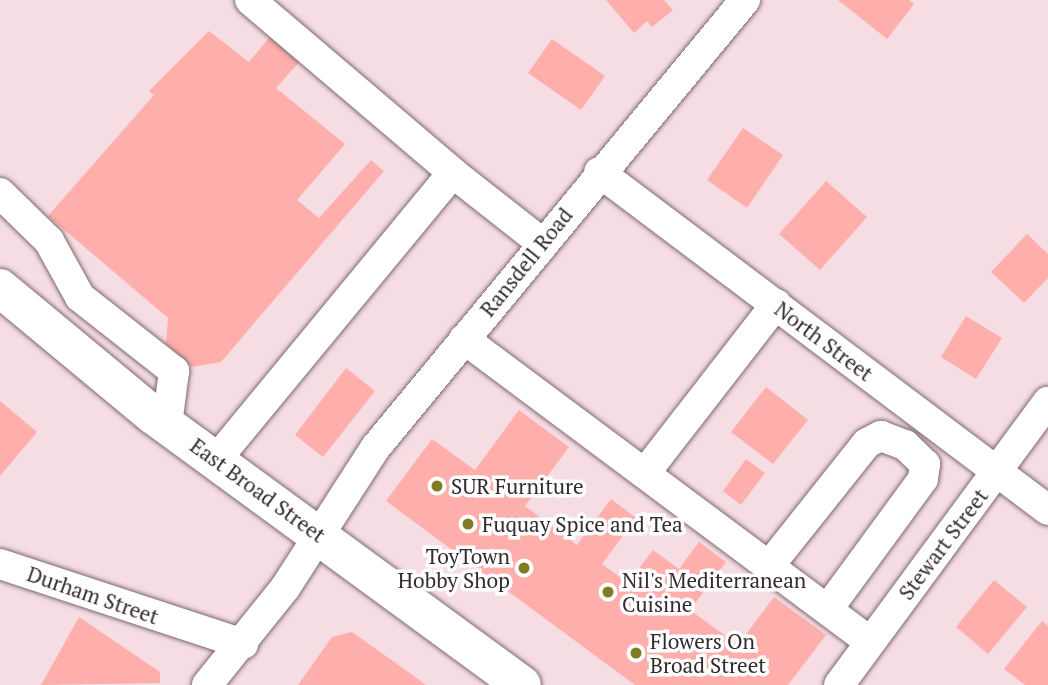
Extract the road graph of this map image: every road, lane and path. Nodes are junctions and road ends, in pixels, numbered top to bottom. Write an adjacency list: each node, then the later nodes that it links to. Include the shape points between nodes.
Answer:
1 (250, 0): 4 (street)
2 (745, 0): 3 (street, Ransdell Road)
3 (599, 172): 6 (street, Ransdell Road); 9 (street, North Street)
4 (453, 173): 6 (street); 16 (street)
5 (0, 193): 8 (street, via 49,241)
6 (542, 243): 11 (street, Ransdell Road)
7 (0, 288): 10 (main road, East Broad Street)
8 (80, 297): 10 (street); 14 (street, via 174,371)
9 (776, 304): 13 (street, North Street); 18 (street)
10 (48, 330): 14 (main road, East Broad Street)
11 (464, 339): 18 (street); 20 (street, Ransdell Road, via 376,447)
12 (1048, 402): 17 (street, Stewart Street)
13 (907, 403): 15 (street); 17 (street, North Street)
14 (167, 425): 16 (main road, East Broad Street)
15 (881, 436): 22 (street, via 867,443); 23 (street, via 905,445 925,464 923,479)
16 (216, 460): 20 (main road, East Broad Street)
17 (996, 470): 19 (street, North Street); 24 (street, Stewart Street)
18 (645, 473): 22 (street)
19 (1048, 510)
20 (320, 534): 25 (street, Ransdell Road); 27 (main road, East Broad Street)
21 (0, 564): 25 (street, Durham Street)
22 (769, 565): 23 (street)
23 (827, 610): 24 (street)
24 (869, 642): 28 (street, Stewart Street)
25 (243, 644): 26 (street, Ransdell Road)
26 (207, 685)
27 (522, 685)
28 (839, 685)

